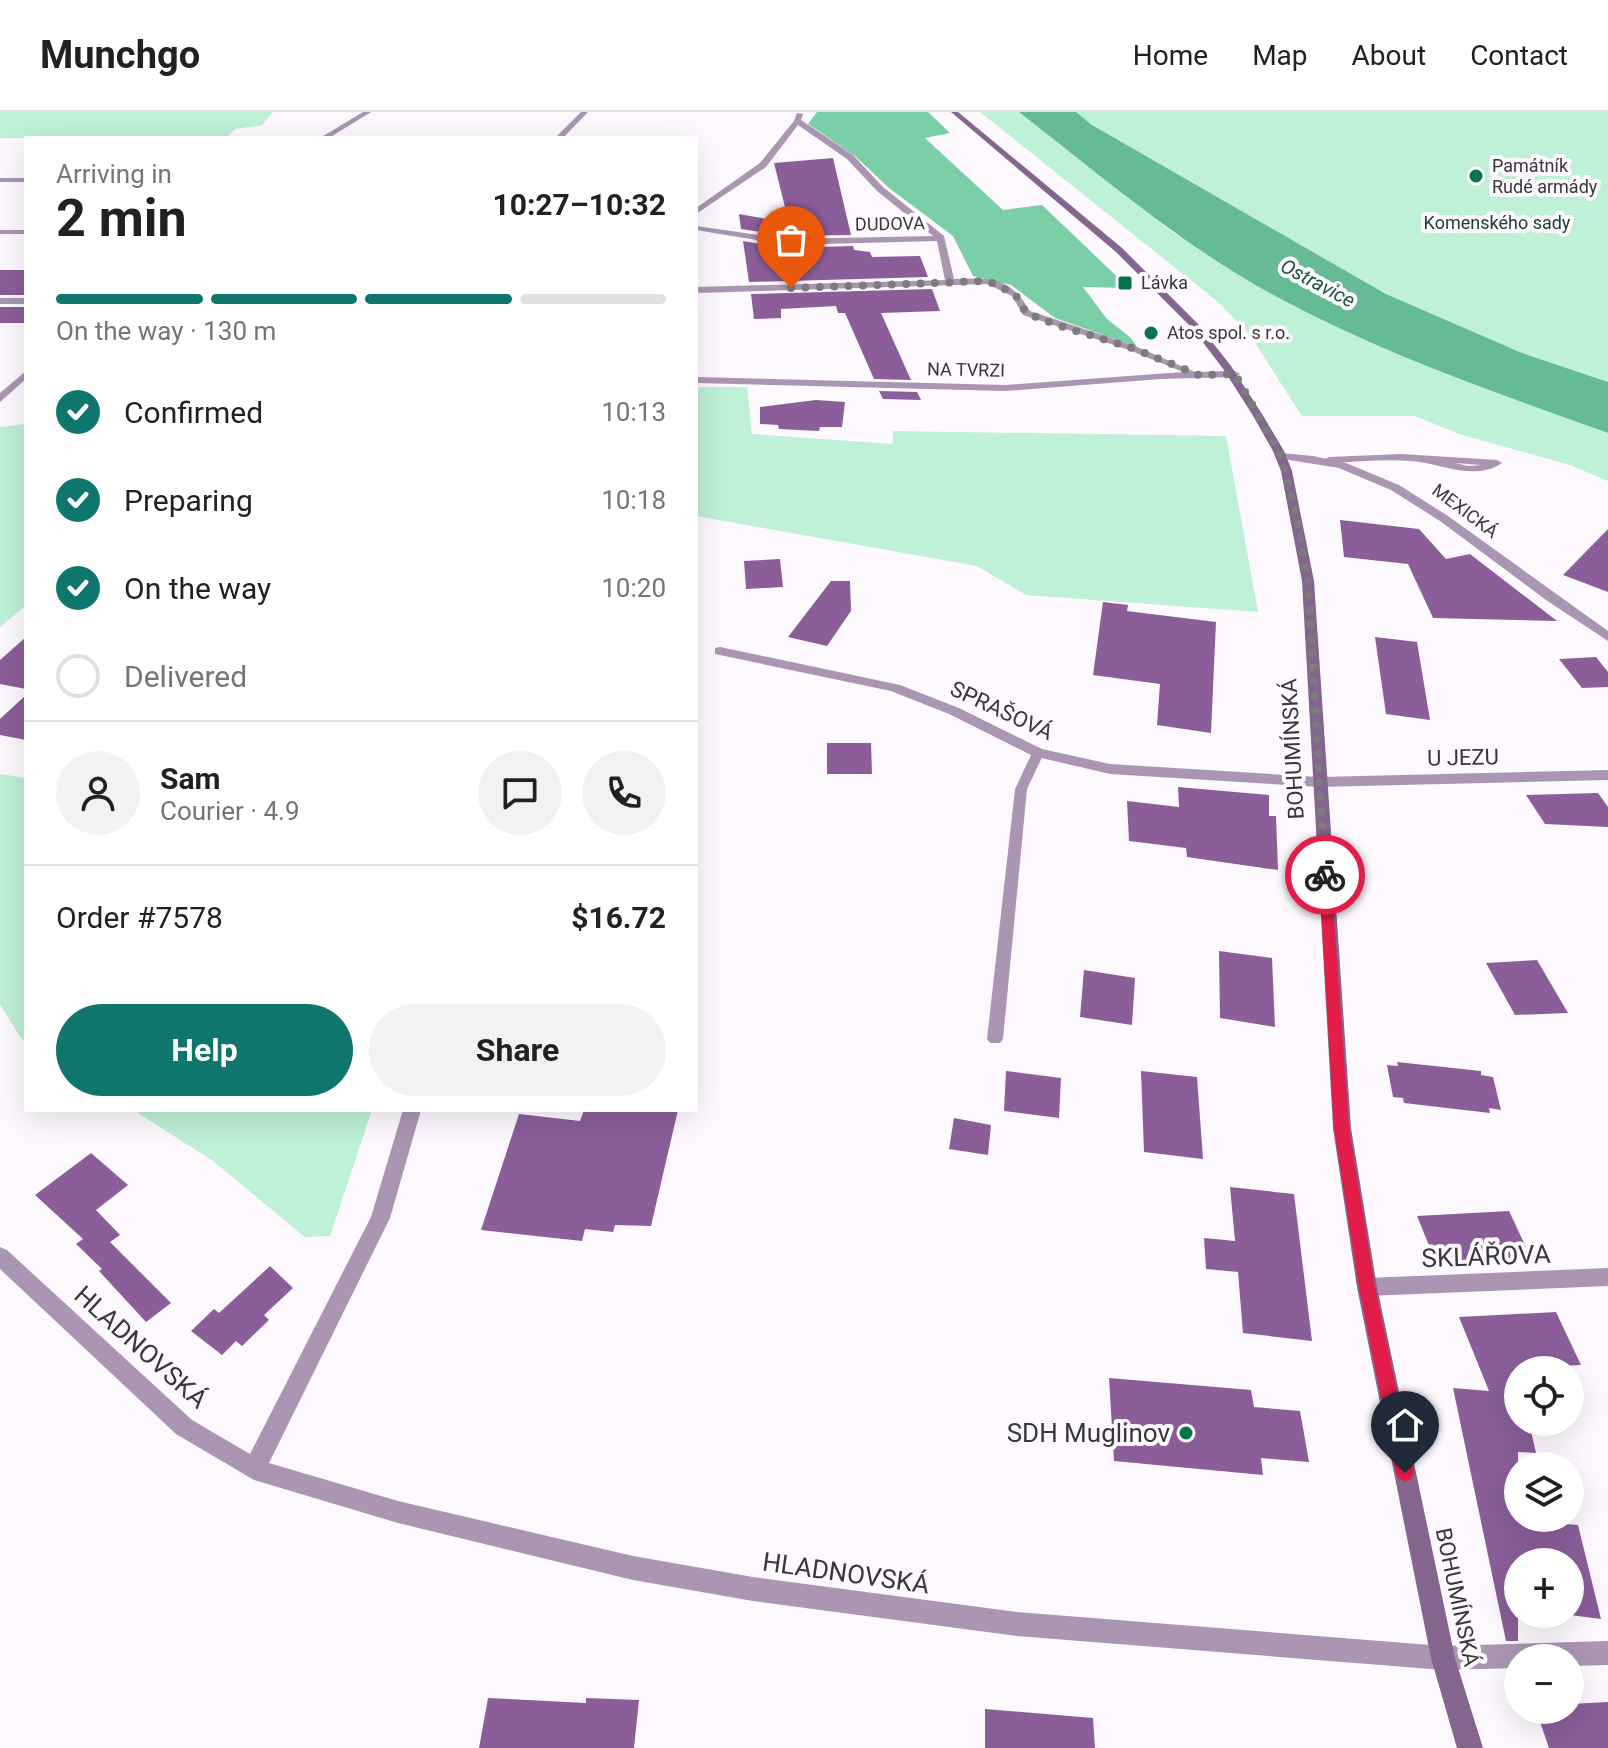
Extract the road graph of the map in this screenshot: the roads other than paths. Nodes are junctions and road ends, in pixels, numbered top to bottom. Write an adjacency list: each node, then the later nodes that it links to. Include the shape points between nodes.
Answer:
1 (368, 112): 5 (street)
2 (585, 112): 6 (street)
3 (954, 112): 18 (main road, BOHUMÍNSKÁ, via 1167,294)
4 (798, 117): 9 (street, via 763,165); 13 (street)
5 (327, 136)
6 (561, 136)
7 (0, 180): 8 (street)
8 (24, 180)
9 (698, 211)
10 (698, 228): 13 (street, DUDOVA, via 786,242)
11 (0, 232): 12 (street)
12 (24, 232)
13 (941, 238): 14 (street)
14 (950, 283): 15 (street); 19 (street, via 988,281 1002,286 1015,294 1026,313)
15 (698, 290)
16 (0, 301): 17 (street)
17 (24, 301)
18 (1235, 374): 19 (street, NA TVRZI); 23 (main road, BOHUMÍNSKÁ)
19 (1199, 375): 21 (street, NA TVRZI, via 1006,388)
20 (24, 376): 22 (street)
21 (698, 380)
22 (0, 399)
23 (1281, 456): 25 (street, MEXICKÁ); 30 (main road, BOHUMÍNSKÁ, via 1308,581)
24 (1425, 459): 24 (lane, via 1458,469 1482,470 1497,463); 25 (lane)
25 (1329, 460): 26 (street, MEXICKÁ, via 1414,496)
26 (1608, 637)
27 (720, 651): 28 (street, SPRAŠOVÁ, via 895,688)
28 (1038, 753): 30 (street, SPRAŠOVÁ, via 1137,772); 31 (lane, via 1021,789)
29 (1608, 775): 30 (street, U JEZU)
30 (1319, 782): 35 (main road, BOHUMÍNSKÁ, via 1342,1128)
31 (995, 1039)
32 (411, 1112): 36 (street, via 380,1218)
33 (0, 1256): 36 (street, HLADNOVSKÁ, via 184,1427)
34 (1608, 1277): 35 (street, SKLÁŘOVA)
35 (1367, 1287): 38 (main road, BOHUMÍNSKÁ)
36 (254, 1469): 38 (street, HLADNOVSKÁ, via 398,1512 633,1568 753,1589 1017,1624)
37 (1608, 1653): 38 (street, HLADNOVSKÁ)
38 (1443, 1658): 39 (main road, BOHUMÍNSKÁ)
39 (1470, 1748)

